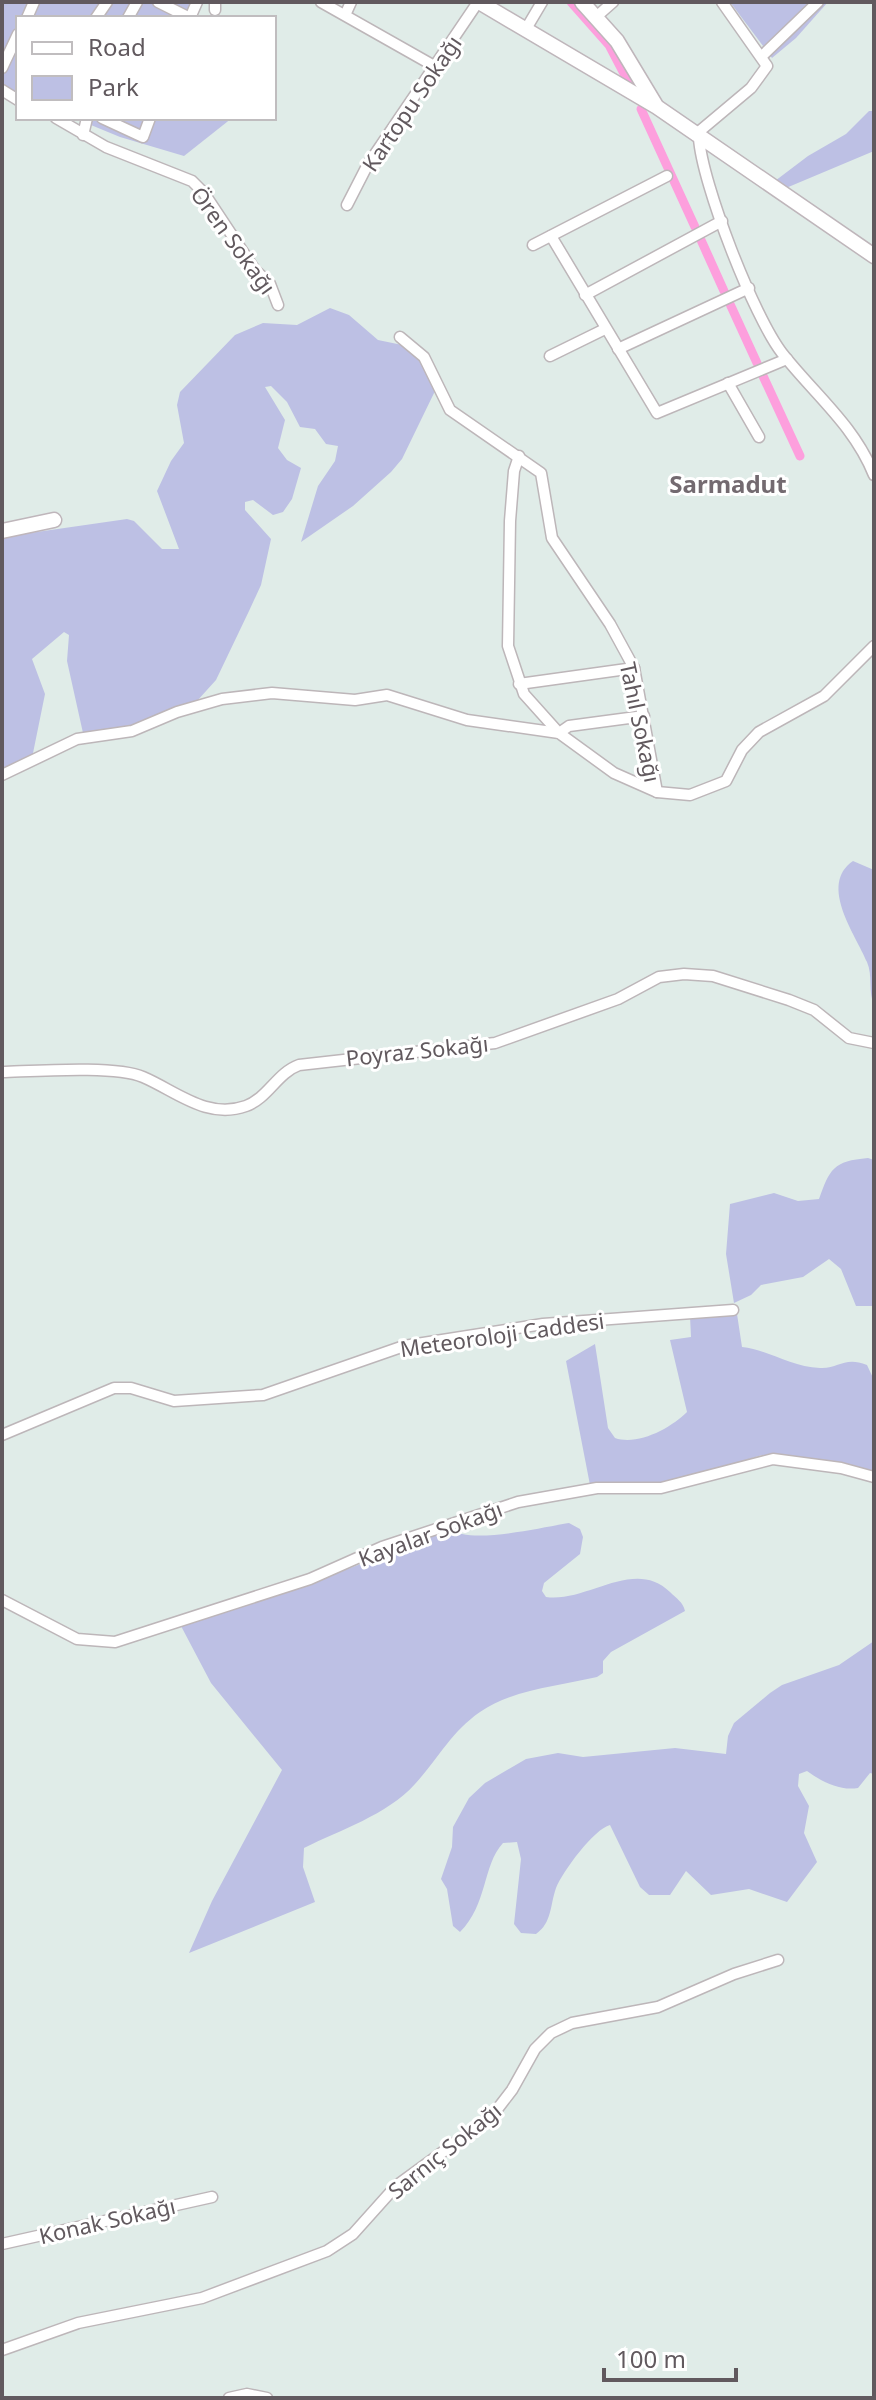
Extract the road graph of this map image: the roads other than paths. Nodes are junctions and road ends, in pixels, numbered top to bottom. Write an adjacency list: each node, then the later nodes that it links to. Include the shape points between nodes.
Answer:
1 (158, 2): 11 (street)
2 (321, 2): 10 (street)
3 (351, 2): 10 (street)
4 (478, 2): 13 (main road); 16 (street, Kartopu Sokağı)
5 (542, 2): 13 (street)
6 (582, 2): 12 (main road)
7 (613, 2): 12 (street)
8 (722, 2): 15 (street)
9 (818, 2): 15 (street)
10 (346, 13): 16 (street)
11 (186, 16)
12 (596, 17): 18 (main road)
13 (526, 29): 18 (main road)
14 (16, 38): 17 (street)
15 (762, 56): 24 (street, via 767,66 763,76)
16 (436, 67): 26 (street, Kartopu Sokağı, via 367,166)
17 (2, 68)
18 (657, 107): 24 (main road)
19 (59, 120): 23 (street, Ören Sokağı)
20 (87, 120): 23 (street)
21 (106, 120): 22 (street, via 143,137)
22 (149, 120)
23 (83, 135): 33 (street, Ören Sokağı, via 192,181 255,270 268,280)
24 (697, 136): 27 (street); 30 (main road)
25 (667, 176): 28 (street)
26 (347, 205)
27 (722, 221): 31 (street); 32 (street)
28 (551, 236): 29 (street); 32 (street)
29 (533, 245)
30 (874, 256)
31 (749, 288): 36 (street); 38 (street, via 767,333)
32 (585, 295): 34 (street)
33 (278, 305)
34 (605, 329): 36 (street); 37 (street)
35 (400, 337): 41 (street, Tahıl Sokağı, via 424,357 450,410)
36 (618, 349): 39 (street, via 657,413)
37 (550, 356)
38 (787, 359): 39 (street); 42 (street, via 849,427)
39 (728, 383): 40 (street)
40 (759, 437)
41 (519, 456): 46 (street, Tahıl Sokağı, via 541,473 552,538); 47 (street, via 510,521 507,638)
42 (874, 475)
43 (54, 520): 44 (main road)
44 (2, 531)
45 (874, 646): 51 (street, via 824,696 759,732 742,750 726,781 690,795)
46 (634, 668): 47 (street); 48 (street, Tahıl Sokağı)
47 (519, 684): 49 (street)
48 (644, 716): 49 (street, via 581,724); 51 (street, Tahıl Sokağı)
49 (559, 733): 50 (street, Tahıl Sokağı, via 467,720 396,696 355,700 255,694 194,707 132,731 77,739); 51 (street, Tahıl Sokağı, via 614,773)
50 (2, 775)
51 (657, 792)
52 (874, 1043): 53 (street, Poyraz Sokağı, via 849,1038 814,1010 789,1000 713,976 684,974 659,977 618,999 495,1043 299,1065 284,1072 256,1100 232,1108 190,1103 130,1073)
53 (2, 1072)
54 (733, 1310): 55 (street, Meteoroloji Caddesi, via 543,1324 417,1343 263,1395 174,1401 114,1388)
55 (2, 1435)
56 (874, 1477): 57 (street, Kayalar Sokağı, via 773,1459 661,1488 597,1488 518,1502 382,1547 310,1579 115,1642 77,1639)
57 (2, 1600)
58 (778, 1960): 61 (street, Sarnıç Sokağı, via 642,2012 583,2020 551,2033 492,2116 396,2186 353,2234 327,2251 214,2295 78,2323)
59 (212, 2197): 60 (street, Konak Sokağı)
60 (2, 2244)
61 (2, 2350)
62 (229, 2398): 63 (street)
63 (267, 2398)

